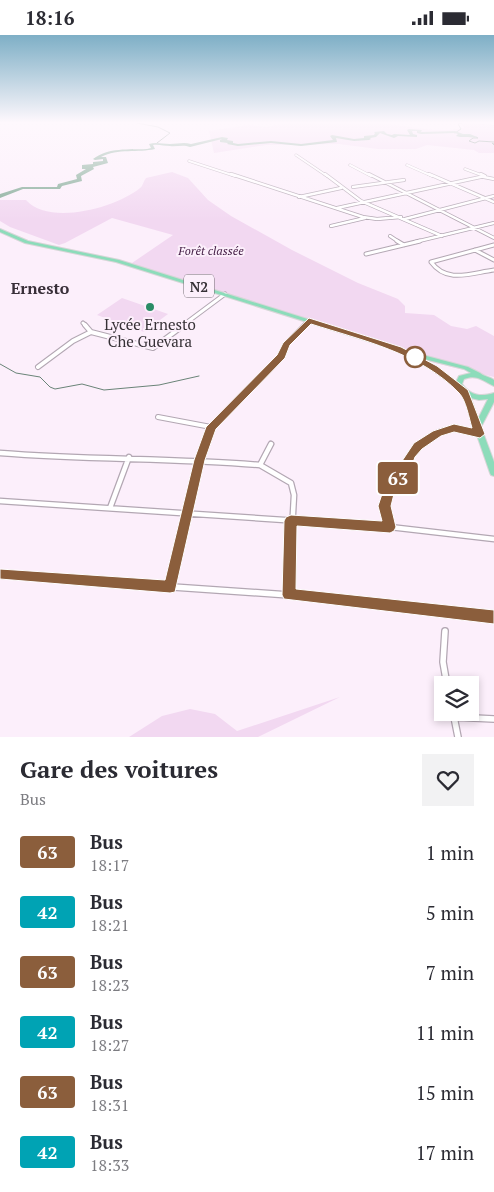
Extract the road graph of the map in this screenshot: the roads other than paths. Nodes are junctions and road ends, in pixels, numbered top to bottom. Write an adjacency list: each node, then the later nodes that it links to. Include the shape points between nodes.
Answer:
1 (297, 156): 13 (street)
2 (189, 161): 17 (street)
3 (350, 165): 11 (street)
4 (408, 165): 10 (street)
5 (465, 169): 6 (street)
6 (484, 177): 7 (street); 9 (street)
7 (494, 179)
8 (404, 180): 11 (street)
9 (463, 180): 10 (street); 14 (street)
10 (449, 183): 14 (street); 15 (street)
11 (390, 184): 12 (street, via 381,182); 15 (street)
12 (353, 187)
13 (341, 189): 17 (street); 19 (street)
14 (469, 191): 18 (street)
15 (407, 192): 19 (street); 22 (street)
16 (494, 196): 18 (street)
17 (299, 197): 21 (street)
18 (485, 198): 20 (street); 22 (street)
19 (364, 202): 21 (street); 23 (street)
20 (494, 202)
21 (336, 209): 24 (street)
22 (442, 210): 25 (street); 28 (street)
23 (401, 217): 24 (street); 25 (street)
24 (366, 218): 27 (street)
25 (405, 219): 31 (street)
26 (494, 223): 28 (street)
27 (331, 226)
28 (476, 228): 31 (street); 32 (street)
29 (0, 230): 39 (highway, N2, via 27,243 118,261)
30 (390, 236): 33 (street)
31 (442, 236): 33 (street)
32 (494, 237)
33 (404, 245): 36 (street)
34 (494, 245): 35 (street)
35 (475, 251): 37 (street); 38 (street, via 432,262 434,267 450,276)
36 (366, 254)
37 (494, 260)
38 (494, 270)
39 (225, 294): 40 (highway, N2); 42 (street, via 152,348)
40 (309, 321): 43 (highway, N2); 51 (street, via 286,345 282,356)
41 (83, 323): 42 (street)
42 (91, 332): 44 (street)
43 (409, 354): 45 (highway, N2, via 466,368); 48 (highway, N2)
44 (38, 367)
45 (481, 376): 46 (highway, N2); 47 (highway); 48 (highway, via 461,378 459,384)
46 (494, 377)
47 (494, 384)
48 (463, 390): 49 (highway, via 480,398); 52 (highway)
49 (494, 395): 52 (highway)
50 (158, 417): 51 (street)
51 (211, 427): 56 (street)
52 (478, 431): 58 (highway); 63 (street, via 454,428 437,433 418,446 390,488 385,506)
53 (271, 445): 57 (street)
54 (0, 453): 55 (street)
55 (129, 457): 56 (street); 60 (street)
56 (200, 460): 57 (street); 61 (street)
57 (260, 465): 62 (street, via 291,483 294,495)
58 (494, 473)
59 (0, 501): 60 (street)
60 (110, 508): 61 (street)
61 (187, 513): 62 (street); 66 (street)
62 (291, 521): 63 (street); 67 (street)
63 (390, 527): 64 (street)
64 (494, 539)
65 (0, 575): 66 (street)
66 (170, 587): 67 (street)
67 (289, 595): 68 (street)
68 (494, 617)
69 (445, 631): 70 (street)
70 (445, 676)
71 (479, 718): 72 (street)
72 (494, 719)
73 (455, 721): 74 (street)
74 (458, 737)

